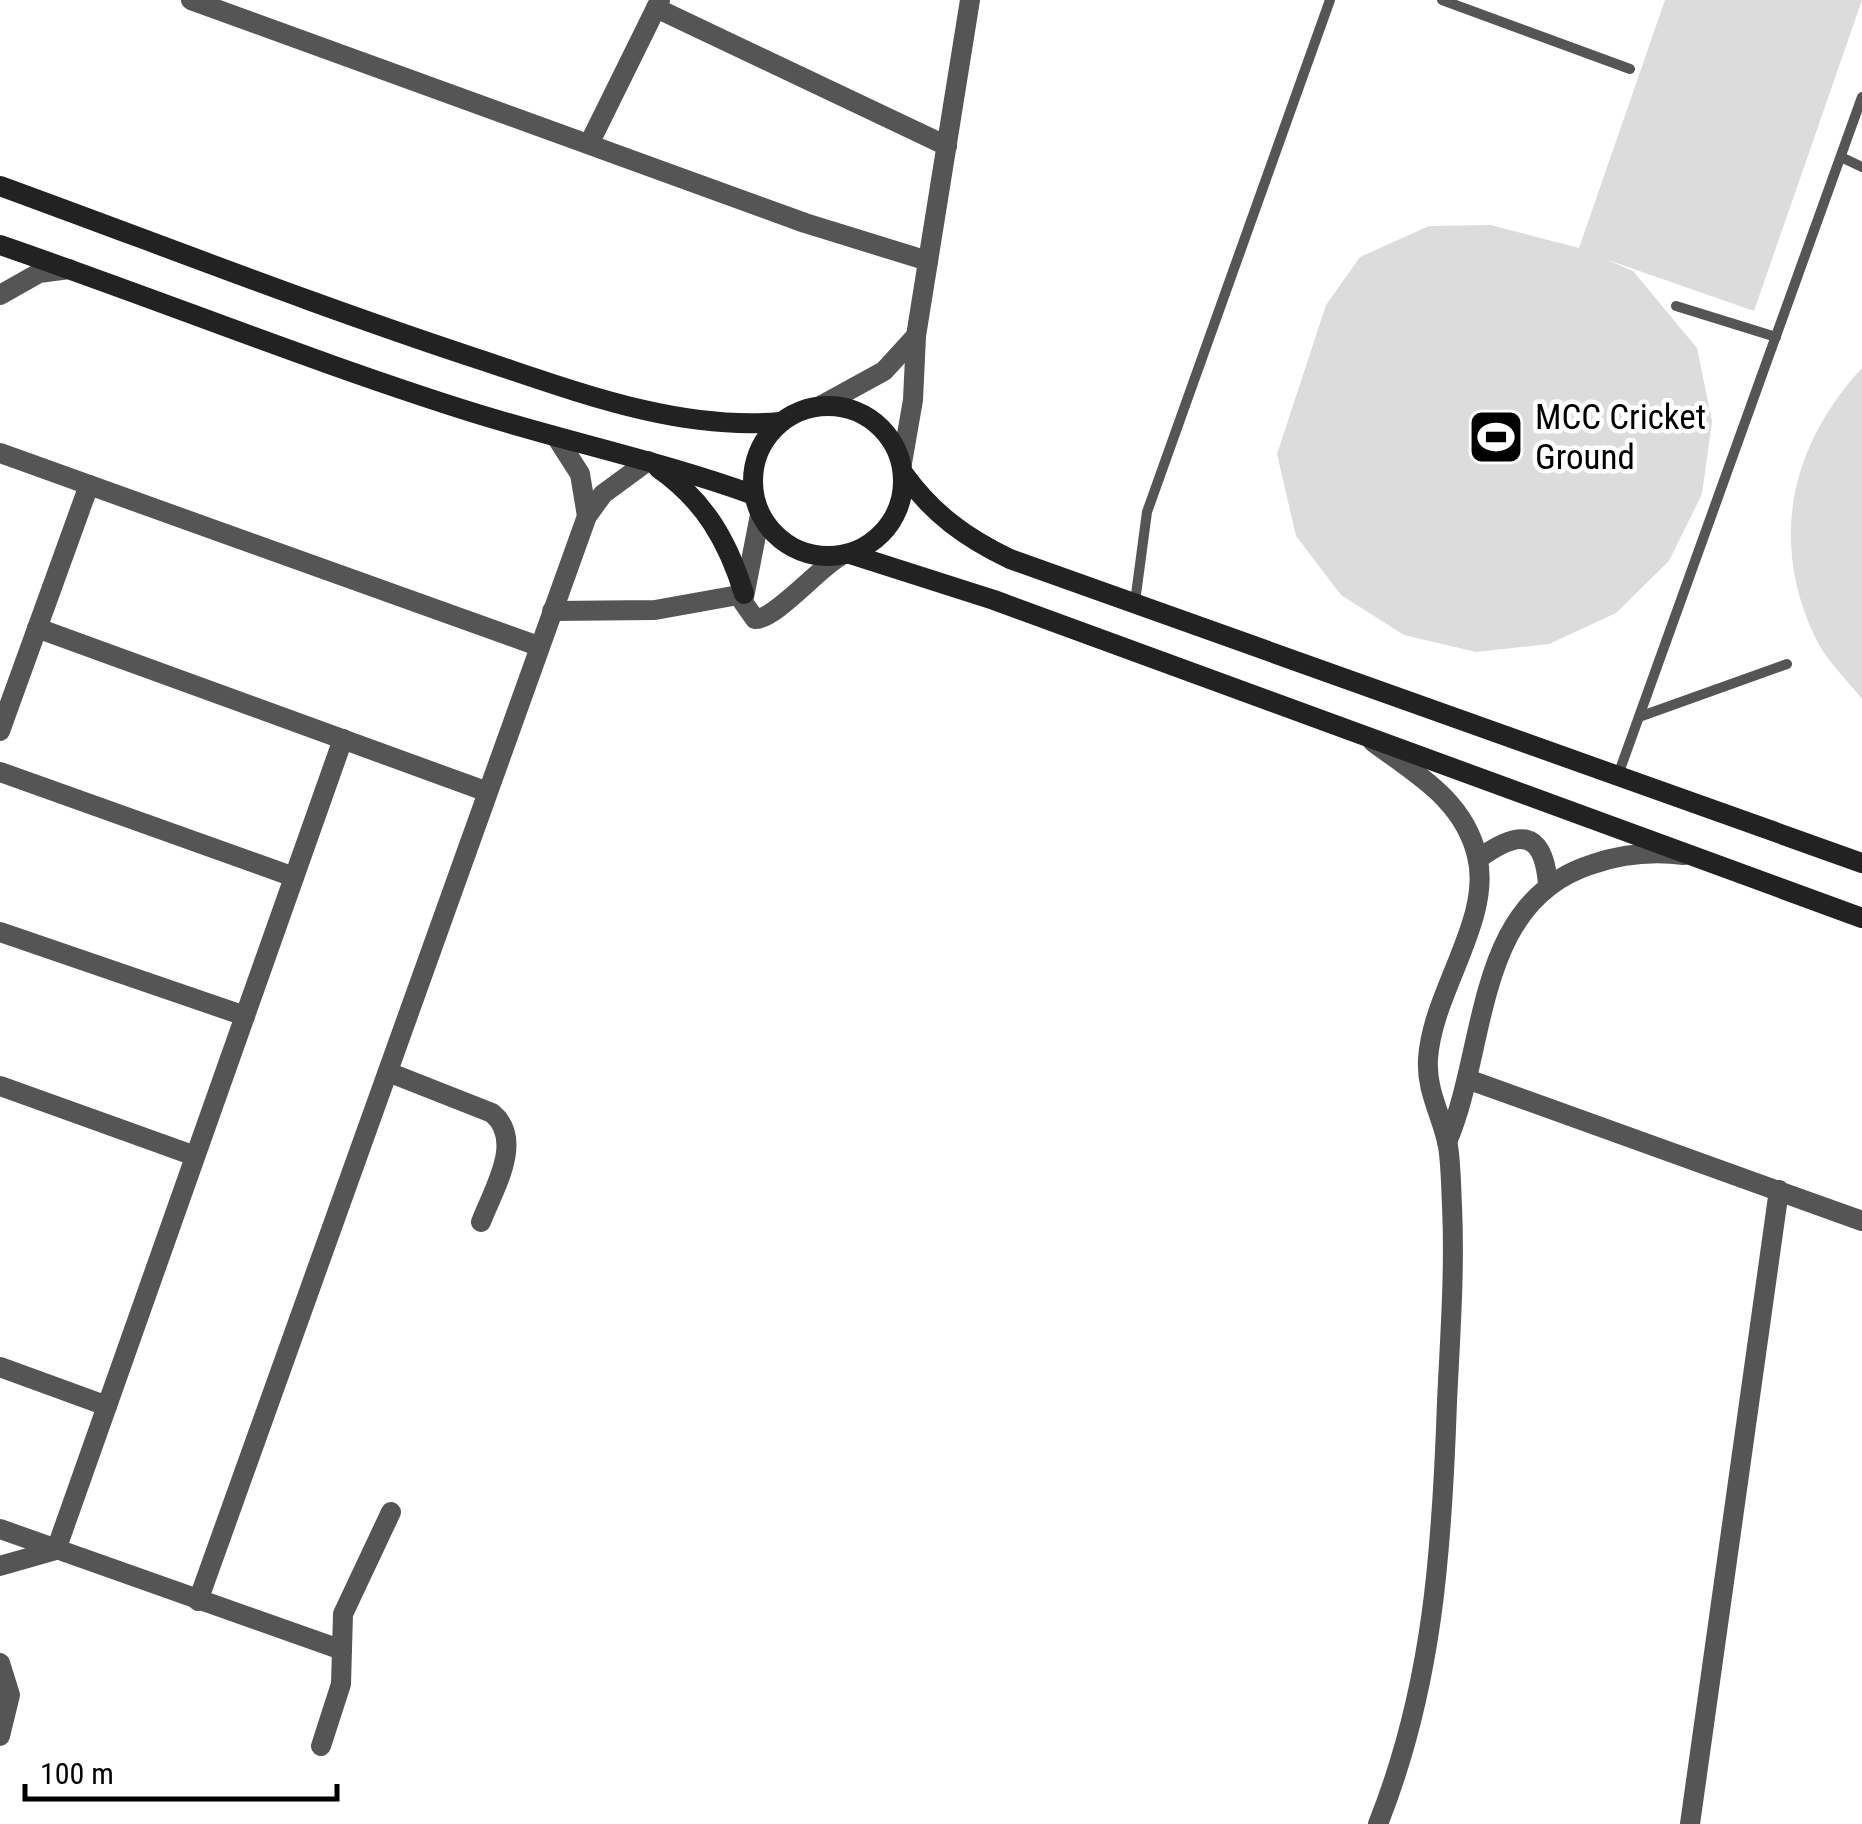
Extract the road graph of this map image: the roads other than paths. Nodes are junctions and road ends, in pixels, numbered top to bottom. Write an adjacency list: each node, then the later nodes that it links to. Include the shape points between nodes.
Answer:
1 (191, 0): 8 (street)
2 (970, 0): 9 (street)
3 (1330, 0): 31 (lane, via 1147,512)
4 (1442, 0): 6 (lane)
5 (658, 4): 8 (street); 9 (street)
6 (1630, 70)
7 (1862, 97): 10 (lane)
8 (590, 144): 14 (street)
9 (946, 146): 14 (street)
10 (1840, 157): 11 (lane); 19 (lane)
11 (1862, 166)
12 (0, 186): 21 (street, via 562,386 688,420)
13 (0, 245): 15 (street)
14 (928, 261): 18 (street)
15 (69, 269): 16 (street, via 38,273); 22 (street, via 384,384)
16 (0, 295)
17 (1676, 306): 19 (lane)
18 (916, 336): 20 (street, via 884,371); 25 (street)
19 (1776, 337): 36 (lane)
20 (822, 405): 21 (street); 25 (street, via 872,419 891,439)
21 (780, 422): 27 (street, via 757,455)
22 (557, 438): 24 (street); 28 (street, via 580,474)
23 (0, 452): 26 (street)
24 (648, 461): 27 (street); 28 (street, via 603,494); 30 (street, via 700,504 720,531)
25 (903, 469): 29 (street, via 891,524 873,543); 31 (street, via 926,504 980,544)
26 (89, 485): 33 (street); 34 (street)
27 (757, 505): 29 (street, via 784,543 799,552); 30 (street)
28 (587, 516): 32 (street)
29 (844, 556): 30 (street, via 801,584 768,618 749,615); 39 (street, via 994,600)
30 (744, 594): 32 (street, via 655,610)
31 (1135, 604): 41 (street)
32 (552, 611): 34 (street)
33 (38, 628): 37 (street); 38 (street)
34 (538, 646): 42 (street)
35 (1787, 664): 36 (lane)
36 (1639, 717): 41 (lane)
37 (0, 731)
38 (343, 740): 42 (street); 46 (street)
39 (1371, 741): 43 (street); 44 (street, via 1452,804)
40 (0, 772): 46 (street)
41 (1618, 776): 45 (street)
42 (485, 792): 51 (street)
43 (1694, 856): 47 (street, via 1618,857); 48 (street)
44 (1478, 859): 47 (street, via 1503,841 1523,838 1540,849); 54 (street, via 1478,899 1436,1012 1428,1056 1430,1092)
45 (1862, 864)
46 (294, 877): 50 (street)
47 (1548, 884): 52 (street, via 1505,942)
48 (1862, 918)
49 (0, 932): 50 (street)
50 (245, 1016): 55 (street)
51 (388, 1072): 58 (street, via 492,1113 504,1126 507,1152); 65 (street)
52 (1466, 1079): 54 (street); 56 (street)
53 (0, 1086): 55 (street)
54 (1447, 1142): 70 (street, via 1453,1278 1438,1596 1415,1714)
55 (195, 1156): 60 (street)
56 (1779, 1190): 57 (street); 71 (street)
57 (1862, 1221)
58 (481, 1222)
59 (0, 1368): 60 (street)
60 (106, 1406): 63 (street)
61 (392, 1512): 66 (street, via 346,1605)
62 (0, 1530): 63 (street)
63 (56, 1550): 64 (street); 65 (street)
64 (0, 1566)
65 (198, 1601): 66 (street)
66 (342, 1650): 69 (street, via 340,1692)
67 (0, 1663): 68 (street, via 10,1695)
68 (0, 1736)
69 (321, 1746)
70 (1378, 1824)
71 (1690, 1824)

